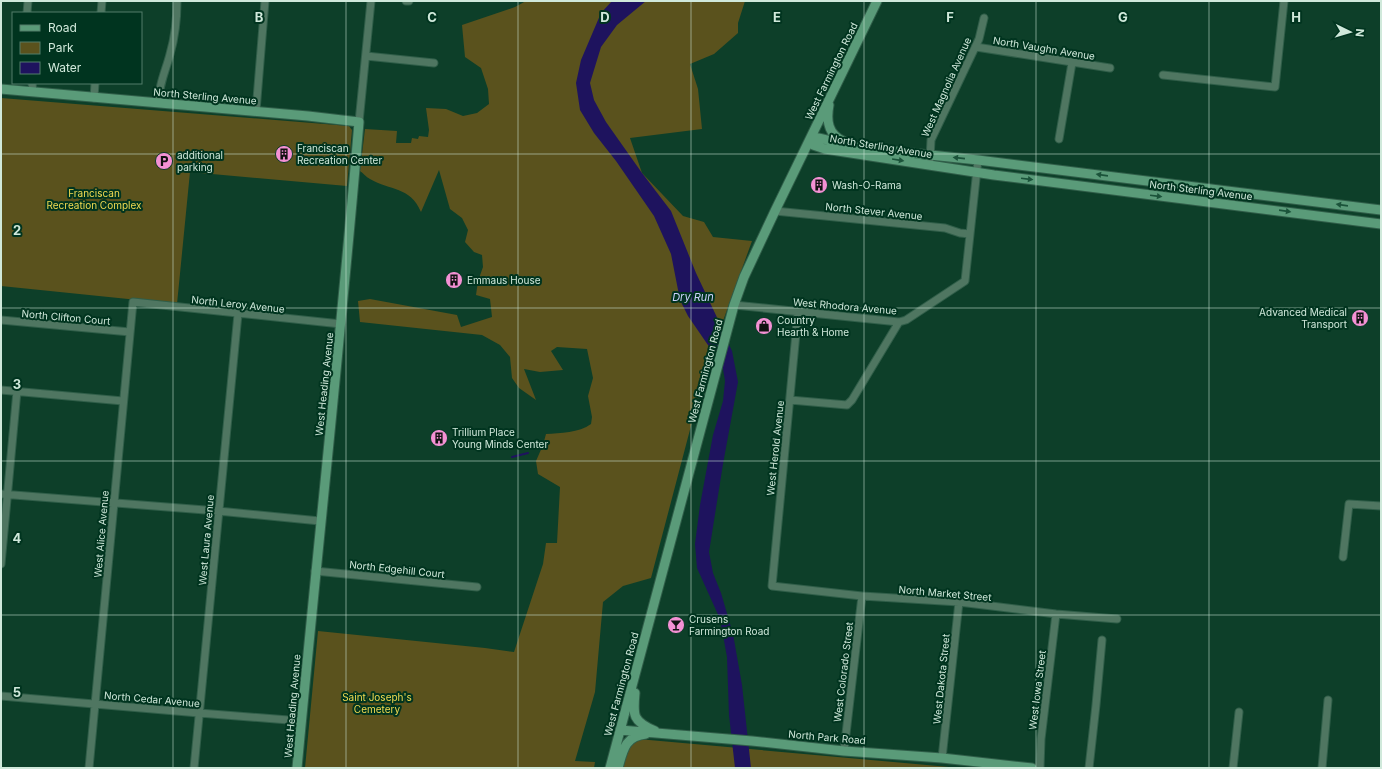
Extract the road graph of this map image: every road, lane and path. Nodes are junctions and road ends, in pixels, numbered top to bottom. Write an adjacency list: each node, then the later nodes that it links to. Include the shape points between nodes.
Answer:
1 (28, 1): 10 (street)
2 (102, 1): 11 (street)
3 (177, 1): 24 (street, via 171,53 158,95)
4 (265, 1): 25 (street)
5 (371, 1): 14 (street, West Heading Avenue)
6 (406, 1): 7 (street)
7 (410, 1)
8 (877, 1): 20 (main road, West Farmington Road)
9 (1284, 1): 18 (street, via 1275,87)
10 (27, 12)
11 (101, 12)
12 (984, 18): 13 (street, West Magnolia Avenue)
13 (976, 47): 16 (street, North Vaughn Avenue); 30 (street, West Magnolia Avenue, via 932,140)
14 (366, 56): 15 (street); 26 (street, West Heading Avenue)
15 (434, 63)
16 (1072, 63): 17 (street, North Vaughn Avenue); 28 (street)
17 (1110, 68)
18 (1163, 75)
19 (95, 84): 23 (street)
20 (835, 86): 27 (main road, West Farmington Road); 29 (main road, via 827,117 833,134 847,143)
21 (32, 88): 22 (main road, North Sterling Avenue); 23 (main road, North Sterling Avenue)
22 (1, 89)
23 (94, 98): 24 (main road, North Sterling Avenue)
24 (159, 103): 25 (main road, North Sterling Avenue)
25 (256, 111): 26 (main road, North Sterling Avenue)
26 (359, 122): 44 (main road, West Heading Avenue)
27 (811, 137): 29 (main road, North Sterling Avenue, via 844,145); 32 (main road, North Sterling Avenue, one-way to 32, via 813,145 825,149); 35 (main road, West Farmington Road)
28 (1059, 139)
29 (890, 151): 30 (main road, North Sterling Avenue)
30 (930, 155): 31 (main road, North Sterling Avenue, one-way to 30); 32 (street, West Magnolia Avenue)
31 (978, 160): 33 (street, West Rhodora Avenue); 34 (main road, North Sterling Avenue, one-way to 31)
32 (929, 165): 33 (main road, North Sterling Avenue)
33 (977, 172): 36 (main road, North Sterling Avenue, one-way to 36); 37 (street, West Rhodora Avenue)
34 (1381, 210)
35 (775, 211): 37 (street, North Stever Avenue, via 944,228); 39 (main road, West Farmington Road)
36 (1381, 224)
37 (970, 234): 43 (street, West Rhodora Avenue, via 965,281 906,320)
38 (133, 302): 41 (street, North Leroy Avenue); 45 (street, West Alice Avenue)
39 (734, 304): 40 (street, West Rhodora Avenue); 65 (main road, West Farmington Road)
40 (798, 312): 43 (street, West Rhodora Avenue); 48 (street, West Herold Avenue)
41 (238, 314): 44 (street, North Leroy Avenue); 53 (street, West Laura Avenue)
42 (1, 320): 45 (street, North Clifton Court)
43 (898, 322): 48 (street, via 847,405)
44 (341, 324): 54 (main road, West Heading Avenue)
45 (130, 332): 49 (street, West Alice Avenue)
46 (1, 390): 47 (street)
47 (18, 391): 49 (street); 50 (street)
48 (790, 400): 58 (street, West Herold Avenue)
49 (123, 401): 51 (street, West Alice Avenue)
50 (4, 494): 51 (street); 56 (street)
51 (114, 502): 53 (street); 68 (street, West Alice Avenue)
52 (1381, 506): 55 (street, via 1349,504)
53 (218, 511): 54 (street); 70 (street, West Laura Avenue)
54 (320, 521): 57 (main road, West Heading Avenue)
55 (1344, 557)
56 (1, 564)
57 (315, 571): 59 (street, North Edgehill Court); 71 (main road, West Heading Avenue)
58 (772, 586): 60 (street, North Market Street)
59 (477, 587)
60 (862, 596): 61 (street, North Market Street); 74 (street, West Colorado Street)
61 (959, 602): 62 (street, North Market Street); 75 (street, West Dakota Street)
62 (1056, 614): 63 (street, North Market Street); 82 (street, West Iowa Street, via 1041,739)
63 (1117, 619)
64 (1102, 640): 83 (street)
65 (637, 668): 72 (main road, West Farmington Road); 73 (main road, via 633,712 638,722)
66 (1, 696): 68 (street, North Cedar Avenue)
67 (1328, 700): 85 (street)
68 (95, 704): 70 (street, North Cedar Avenue); 76 (street, West Alice Avenue)
69 (1239, 712): 84 (street)
70 (199, 714): 71 (street, North Cedar Avenue); 77 (street, West Laura Avenue)
71 (301, 720): 78 (main road, West Heading Avenue)
72 (620, 730): 73 (main road, North Park Road); 79 (main road, West Farmington Road)
73 (658, 733): 74 (main road, North Park Road); 80 (main road, via 640,735 629,740 624,747)
74 (844, 751): 75 (main road, North Park Road)
75 (942, 758): 81 (main road, North Park Road)
76 (89, 768)
77 (194, 768)
78 (297, 768)
79 (610, 768)
80 (618, 768)
81 (1032, 768)
82 (1040, 768)
83 (1088, 768)
84 (1233, 768)
85 (1322, 768)

